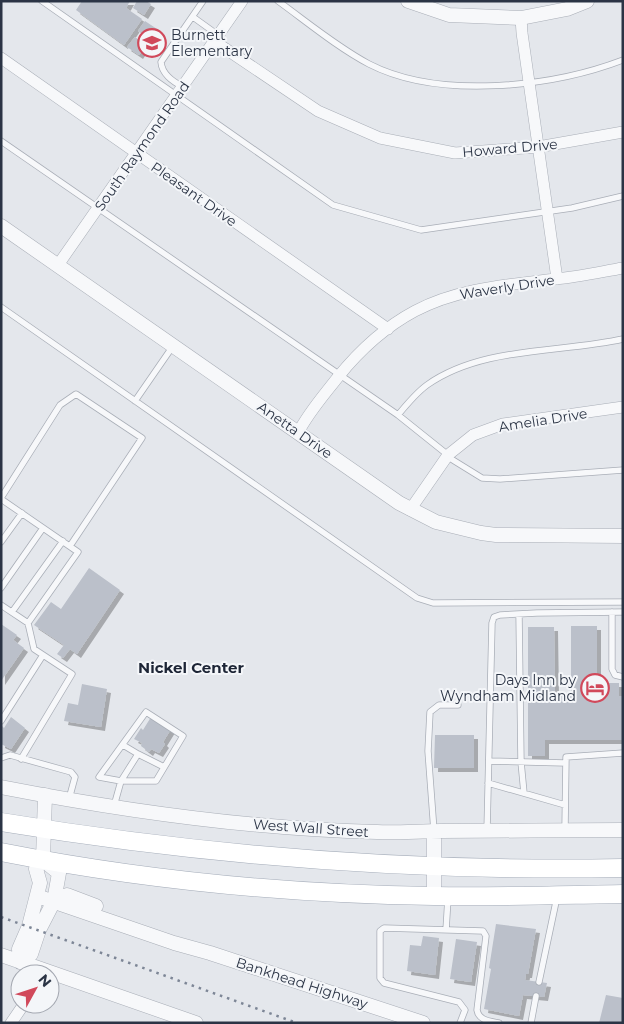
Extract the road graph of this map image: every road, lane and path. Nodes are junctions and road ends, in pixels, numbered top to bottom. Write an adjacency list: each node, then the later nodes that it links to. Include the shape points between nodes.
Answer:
1 (42, 1): 13 (lane)
2 (203, 1): 7 (lane)
3 (242, 1): 9 (street, South Raymond Road)
4 (278, 1): 12 (lane, via 361,59 390,73 440,85)
5 (408, 1): 8 (street, via 449,15)
6 (587, 1): 8 (street, via 567,9)
7 (193, 17): 9 (lane); 13 (lane, via 161,62 162,70 175,82)
8 (521, 18): 12 (street)
9 (216, 38): 13 (street, South Raymond Road); 16 (street, Howard Drive, via 318,111 380,138 455,152)
10 (1, 58): 17 (street, Pleasant Drive)
11 (623, 60): 12 (lane, via 582,73)
12 (529, 83): 16 (street)
13 (179, 91): 17 (street, South Raymond Road); 20 (lane, via 334,205 421,230)
14 (623, 132): 16 (street, Howard Drive)
15 (1, 141): 19 (lane)
16 (538, 148): 20 (street)
17 (136, 154): 19 (street, South Raymond Road); 26 (street, Pleasant Drive)
18 (623, 196): 20 (lane)
19 (98, 208): 22 (street, South Raymond Road); 29 (lane)
20 (547, 212): 24 (street)
21 (1, 226): 22 (street, Anetta Drive)
22 (58, 265): 28 (street, Anetta Drive)
23 (623, 268): 24 (street, Waverly Drive)
24 (557, 279): 26 (street, Waverly Drive, via 460,294 415,310)
25 (1, 307): 30 (lane)
26 (388, 329): 29 (street, Waverly Drive, via 373,339)
27 (623, 339): 32 (lane, via 506,355 473,364 428,384)
28 (173, 346): 30 (lane); 33 (street, Anetta Drive)
29 (340, 374): 32 (lane); 33 (street, Waverly Drive)
30 (135, 401): 45 (lane, via 417,598 432,603)
31 (623, 408): 34 (street, Amelia Drive, via 503,424 474,435)
32 (398, 414): 34 (lane)
33 (298, 433): 37 (street, Anetta Drive)
34 (448, 456): 35 (lane, via 482,478); 37 (street, Amelia Drive)
35 (623, 470)
36 (1, 499): 38 (lane); 43 (lane, via 60,405 76,394 142,438)
37 (410, 510): 40 (street, Anetta Drive, via 454,528 496,535)
38 (22, 513): 39 (lane); 42 (lane)
39 (43, 528): 41 (lane); 44 (lane)
40 (623, 536)
41 (63, 541): 43 (lane); 47 (lane)
42 (1, 542)
43 (70, 546): 51 (lane, via 78,552)
44 (1, 588)
45 (623, 602)
46 (1, 605): 47 (lane)
47 (12, 612): 51 (lane)
48 (612, 612): 49 (lane); 50 (lane); 53 (lane, via 612,669)
49 (623, 612)
50 (519, 614): 61 (lane, via 494,617 492,624); 62 (lane)
51 (28, 623): 52 (lane, via 34,648)
52 (43, 655): 55 (lane); 60 (lane, via 72,674)
53 (623, 677)
54 (458, 705): 77 (lane, via 439,705 430,712 428,750)
55 (1, 721)
56 (123, 744): 58 (lane); 64 (lane, via 146,712 183,736); 65 (lane, via 99,777)
57 (623, 753): 63 (lane, via 568,755)
58 (138, 754): 64 (lane); 65 (lane)
59 (1, 758): 60 (lane, via 10,754)
60 (21, 758): 70 (lane, via 73,774)
61 (489, 761): 62 (lane); 66 (lane)
62 (521, 762): 63 (lane); 68 (lane)
63 (565, 763): 71 (lane)
64 (164, 767): 65 (lane, via 156,781)
65 (120, 781): 72 (lane)
66 (488, 784): 68 (lane); 78 (lane)
67 (1, 787): 69 (street, West Wall Street)
68 (524, 793): 71 (lane)
69 (45, 795): 70 (street, West Wall Street); 74 (street)
70 (69, 799): 72 (street, West Wall Street)
71 (565, 805): 75 (lane)
72 (114, 806): 77 (street, West Wall Street, via 247,824 377,832)
73 (1, 822): 74 (main road)
74 (44, 829): 80 (street); 81 (main road, via 196,849)
75 (565, 830): 76 (street, West Wall Street); 78 (street, West Wall Street)
76 (623, 830)
77 (434, 831): 78 (street, West Wall Street); 81 (street)
78 (487, 831)
79 (1, 852): 80 (main road)
80 (43, 860): 85 (street, via 36,869 40,883); 86 (main road, via 194,882 352,894); 87 (street, via 58,873)
81 (434, 867): 82 (main road); 86 (street)
82 (623, 868)
83 (623, 894): 84 (main road)
84 (557, 895): 86 (main road); 93 (lane)
85 (37, 896): 87 (street, Bankhead Highway); 90 (street, via 30,926 19,949)
86 (441, 896): 88 (lane)
87 (54, 901): 90 (street, via 31,954); 97 (street, Bankhead Highway)
88 (446, 930): 95 (lane, via 483,931 486,936 477,1010); 98 (lane, via 384,928 380,932 380,978 384,983 459,1002 465,1010)
89 (1, 955): 90 (street)
90 (20, 962): 91 (street)
91 (25, 964)
92 (60, 978): 96 (street)
93 (539, 982)
94 (536, 996): 100 (lane)
95 (479, 1021): 99 (lane)
96 (196, 1023)
97 (423, 1023)
98 (460, 1023)
99 (499, 1023)
100 (531, 1023)

